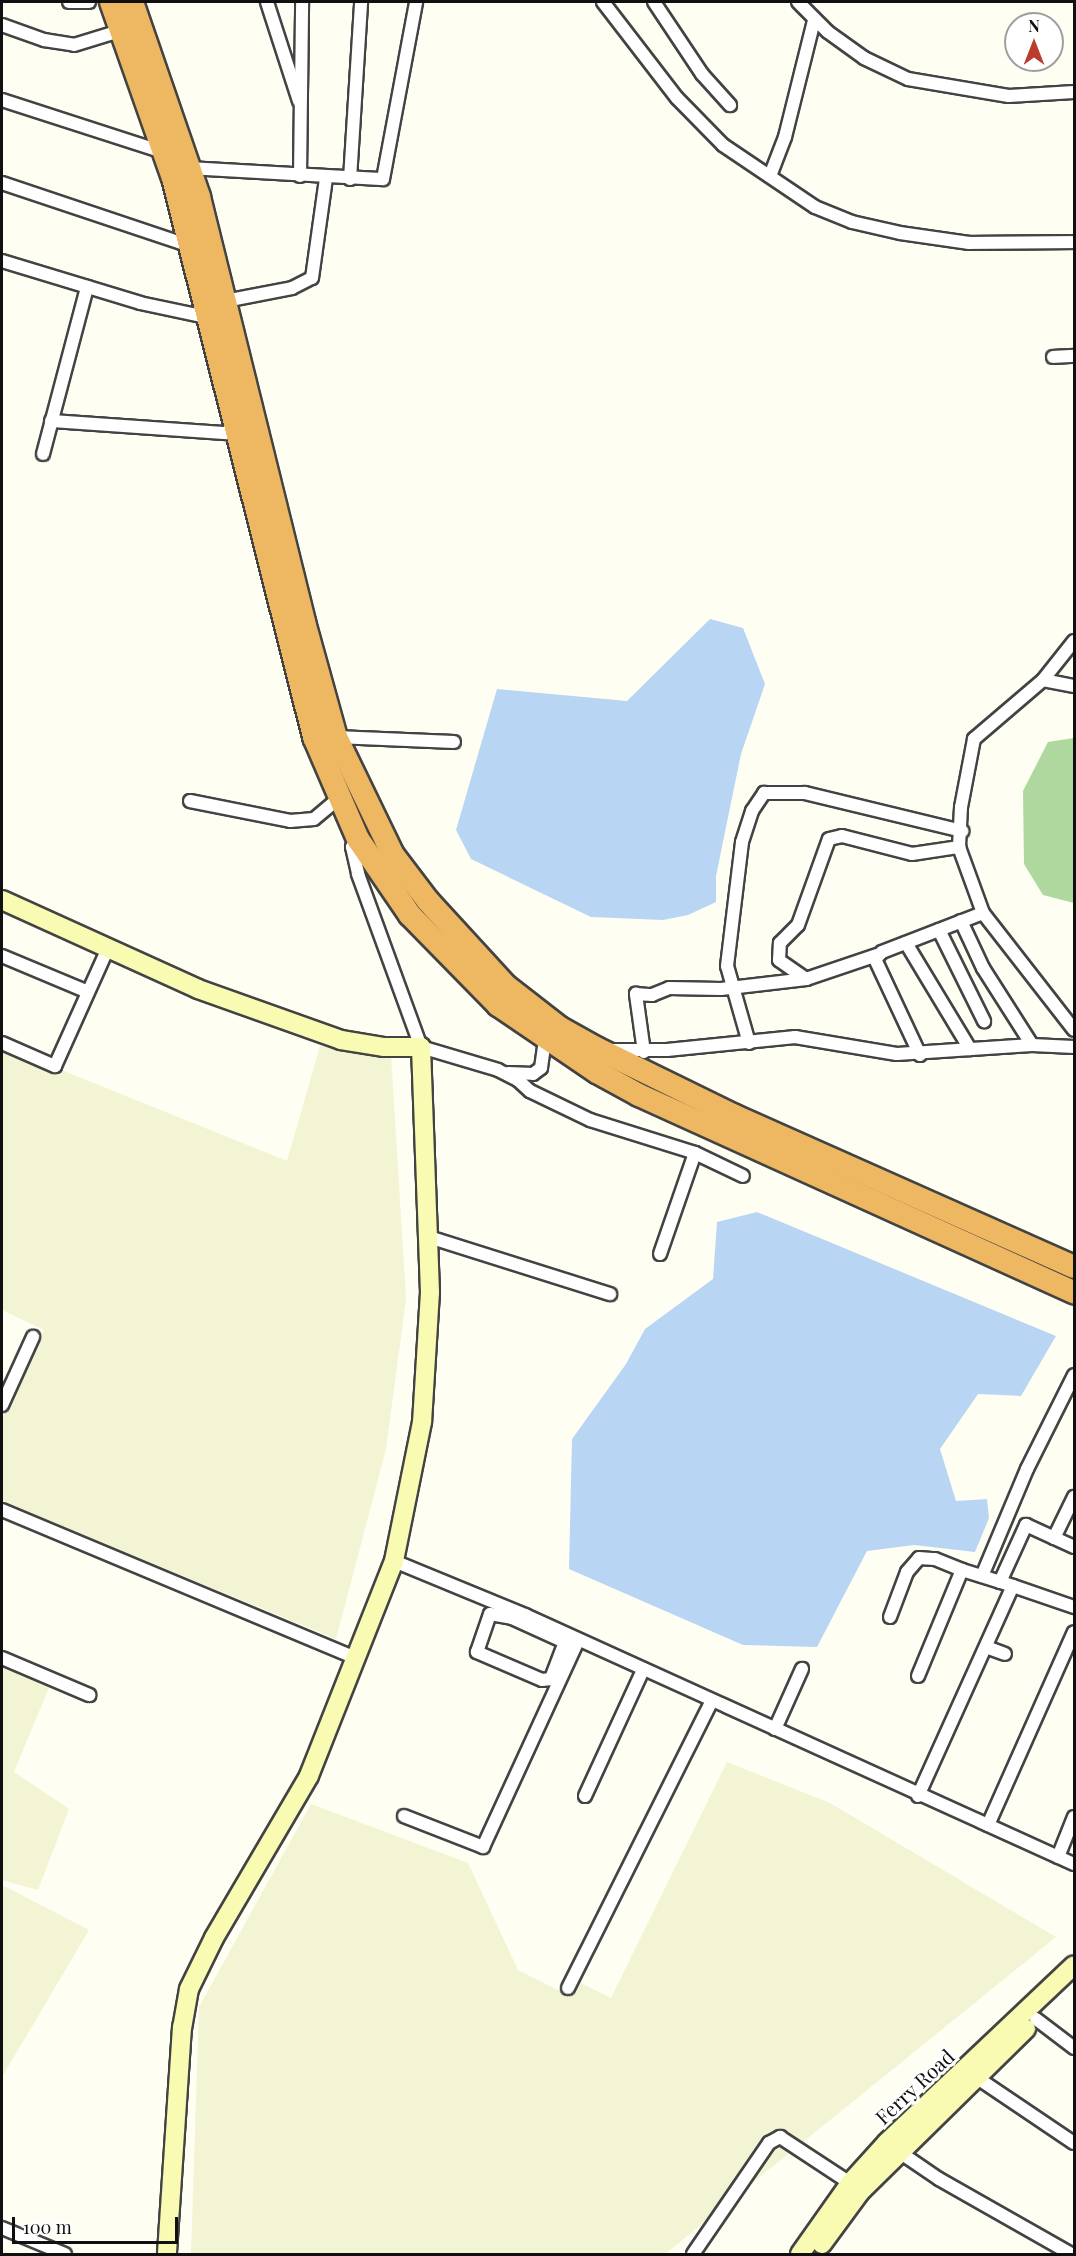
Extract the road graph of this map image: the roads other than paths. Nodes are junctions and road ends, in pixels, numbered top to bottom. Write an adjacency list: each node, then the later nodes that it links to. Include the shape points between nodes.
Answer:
1 (69, 2): 2 (street)
2 (89, 2)
3 (111, 2): 14 (highway)
4 (132, 2): 20 (highway)
5 (267, 2): 18 (street)
6 (303, 2): 18 (street)
7 (361, 2): 24 (street)
8 (416, 2): 24 (street, via 387,173 376,180)
9 (603, 2): 22 (street, via 676,98 723,145)
10 (654, 2): 17 (street, via 702,74)
11 (798, 2): 12 (street)
12 (814, 21): 15 (street, via 864,58 908,79 1009,96); 22 (street, via 785,137)
13 (2, 25): 14 (street, via 44,40 74,45)
14 (123, 30): 19 (highway)
15 (1074, 92)
16 (2, 100): 19 (street)
17 (730, 105)
18 (302, 111): 21 (street)
19 (166, 153): 27 (highway)
20 (189, 168): 21 (street); 30 (highway)
21 (300, 176): 23 (street)
22 (770, 176): 26 (street, via 815,207 852,222 900,233 969,243)
23 (326, 178): 24 (street); 30 (street, via 312,279 292,288)
24 (350, 179)
25 (2, 183): 27 (street)
26 (1074, 242)
27 (190, 246): 31 (highway)
28 (2, 261): 29 (street)
29 (87, 287): 31 (street); 34 (street)
30 (225, 301): 40 (highway)
31 (206, 317): 35 (highway)
32 (1074, 356): 33 (street)
33 (1053, 357)
34 (51, 422): 35 (street); 36 (street)
35 (236, 434): 42 (highway, via 314,737)
36 (43, 454)
37 (1074, 641): 38 (street)
38 (1043, 680): 39 (street); 44 (street, via 974,739 961,807)
39 (1074, 686)
40 (336, 737): 41 (street); 66 (highway, via 393,855 428,901 506,986 561,1028)
41 (454, 742)
42 (338, 799): 43 (street, via 314,819 290,821); 45 (highway)
43 (190, 801)
44 (962, 831): 46 (street); 56 (street, via 805,793 764,793 752,811 742,842 727,966)
45 (358, 839): 60 (highway, via 411,915 444,952 498,1005); 64 (street, via 352,847 358,874)
46 (959, 847): 48 (street); 55 (street, via 912,854 842,836 829,839 798,925 780,943 779,960)
47 (2, 900): 52 (street)
48 (983, 913): 49 (street); 59 (street)
49 (961, 921): 50 (street); 63 (street, via 982,968)
50 (939, 930): 51 (street); 58 (street)
51 (906, 943): 53 (street); 67 (street)
52 (108, 948): 57 (street); 64 (street, via 198,989 341,1040 384,1047)
53 (877, 955): 55 (street); 69 (street, via 876,965)
54 (2, 956): 57 (street)
55 (806, 979): 56 (street)
56 (735, 987): 61 (street); 68 (street, via 669,988 652,995 636,994)
57 (88, 992): 62 (street, via 55,1066)
58 (984, 1021)
59 (1074, 1030)
60 (545, 1039): 70 (street, via 545,1059 533,1074); 76 (highway, via 639,1095)
61 (749, 1042): 68 (street); 69 (street, via 795,1037 879,1052)
62 (2, 1043)
63 (1032, 1045): 65 (street); 67 (street)
64 (421, 1047): 70 (street); 73 (street)
65 (1074, 1047)
66 (598, 1049): 68 (street); 75 (highway, via 735,1116)
67 (970, 1049): 69 (street)
68 (644, 1052)
69 (920, 1054)
70 (498, 1070): 71 (street, via 530,1091 590,1120)
71 (695, 1153): 72 (street); 74 (street)
72 (743, 1176)
73 (429, 1237): 77 (street); 85 (street, via 430,1292 422,1422)
74 (660, 1254)
75 (1074, 1267)
76 (1074, 1292)
77 (610, 1293)
78 (33, 1336): 80 (street)
79 (1074, 1375): 87 (street, via 1027,1469)
80 (2, 1405)
81 (1074, 1497): 83 (street)
82 (2, 1510): 100 (street)
83 (1054, 1538): 84 (street); 88 (street, via 1026,1526)
84 (1074, 1547)
85 (394, 1561): 91 (street); 100 (street)
86 (962, 1570): 87 (street); 92 (street, via 935,1559 919,1558 907,1572); 103 (street)
87 (982, 1576): 88 (street)
88 (1000, 1582): 89 (street)
89 (1013, 1586): 90 (street); 96 (street)
90 (1074, 1607)
91 (513, 1614): 94 (street); 98 (street, via 490,1614 476,1649 478,1654 547,1681)
92 (890, 1617)
93 (1074, 1632): 111 (street)
94 (563, 1637): 95 (street); 98 (street)
95 (578, 1640): 98 (street); 102 (street)
96 (986, 1647): 97 (street); 108 (street)
97 (1005, 1654)
98 (566, 1657): 109 (street, via 483,1847)
99 (2, 1658): 104 (street)
100 (356, 1659): 125 (street, via 309,1776 214,1938 189,1989 182,2027)
101 (802, 1669): 106 (street)
102 (643, 1671): 105 (street); 107 (street)
103 (918, 1676)
104 (89, 1695)
105 (711, 1702): 106 (street); 116 (street)
106 (775, 1729): 108 (street)
107 (585, 1796)
108 (918, 1796): 111 (street)
109 (404, 1815)
110 (1074, 1817): 112 (street)
111 (988, 1825): 112 (street)
112 (1058, 1857): 113 (street)
113 (1074, 1864)
114 (1074, 1965): 121 (street, Ferry Road)
115 (1074, 1982): 117 (street, Ferry Road)
116 (568, 1988)
117 (1036, 2019): 118 (street); 119 (street, Ferry Road)
118 (1074, 2048)
119 (976, 2077): 120 (street); 121 (street, Ferry Road)
120 (1074, 2143)
121 (893, 2147): 122 (street, Ferry Road); 128 (street, Ferry Road); 129 (street)
122 (850, 2183): 126 (street, via 780,2137 769,2143); 127 (street, Ferry Road)
123 (2, 2228): 124 (street)
124 (65, 2254)
125 (167, 2254)
126 (693, 2254)
127 (800, 2254)
128 (814, 2254)
129 (1071, 2254)

